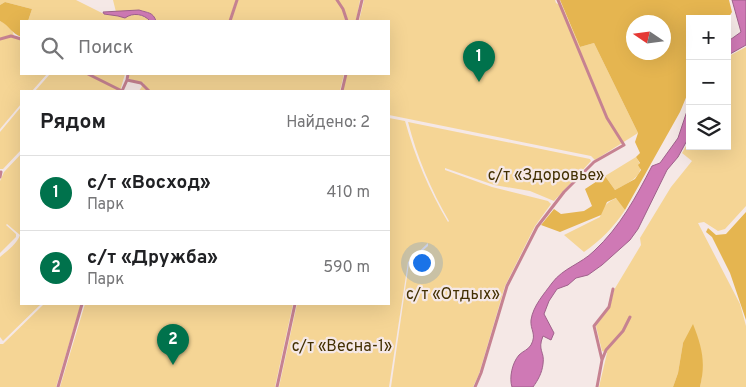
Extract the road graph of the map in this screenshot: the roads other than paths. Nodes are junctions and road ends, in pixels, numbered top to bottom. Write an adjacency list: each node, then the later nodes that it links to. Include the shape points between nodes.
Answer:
1 (238, 0): 5 (street)
2 (337, 0): 6 (street)
3 (362, 0): 7 (street)
4 (558, 0): 25 (street, via 607,118 624,145 594,162 564,192 537,227 507,286)
5 (230, 20)
6 (347, 20)
7 (357, 20)
8 (0, 39): 9 (street, via 11,36)
9 (20, 39)
10 (90, 75): 14 (street)
11 (128, 75): 13 (street)
12 (346, 75): 17 (street)
13 (127, 80): 15 (street); 16 (street, via 141,83)
14 (120, 90)
15 (122, 90)
16 (148, 90)
17 (342, 90)
18 (613, 289): 22 (street, via 609,307 594,326)
19 (82, 305): 23 (street)
20 (295, 305): 24 (street)
21 (630, 317): 22 (street)
22 (602, 360): 26 (street)
23 (58, 387)
24 (277, 387)
25 (475, 387)
26 (597, 387)

